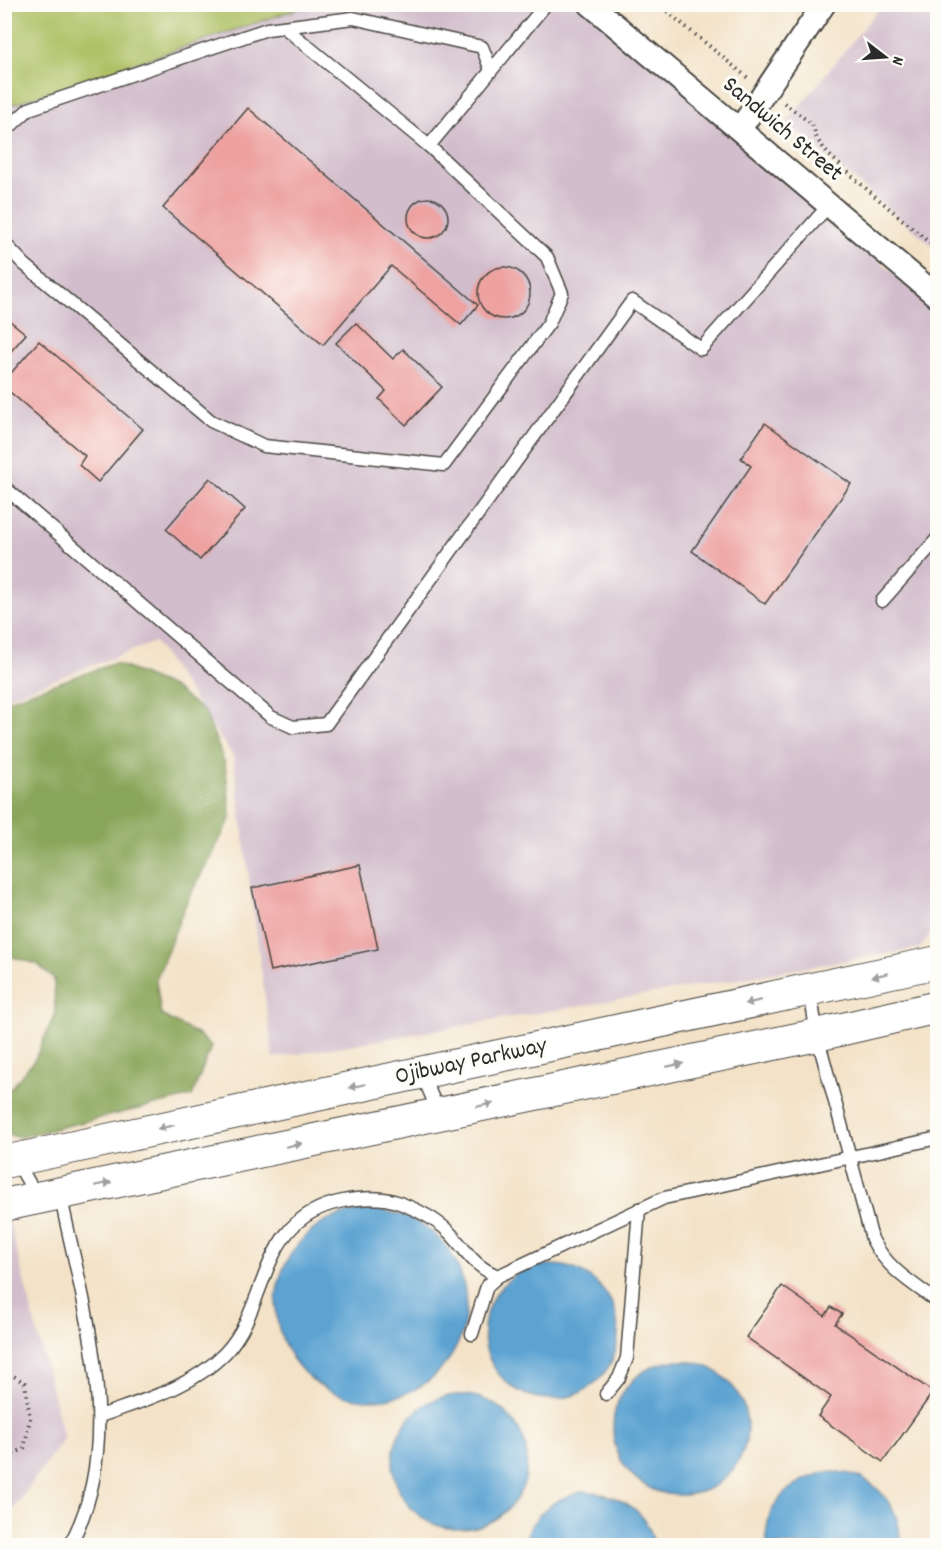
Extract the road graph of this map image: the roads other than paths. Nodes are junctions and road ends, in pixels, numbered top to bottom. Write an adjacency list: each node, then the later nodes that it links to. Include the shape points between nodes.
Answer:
1 (546, 4): 5 (lane)
2 (590, 4): 6 (street, Sandwich Street)
3 (824, 4): 6 (street)
4 (284, 27): 5 (lane, via 353,18 482,47); 7 (lane, via 267,29 29,110); 8 (lane)
5 (491, 70): 8 (lane)
6 (740, 129): 9 (street, Sandwich Street)
7 (4, 132)
8 (429, 146): 10 (lane, via 547,257 562,293 549,322 444,465 264,446 211,421)
9 (829, 205): 11 (street, Sandwich Street); 12 (lane, via 701,349 632,301 326,724 293,727 271,717)
10 (4, 243)
11 (938, 297)
12 (4, 487)
13 (938, 538): 14 (lane)
14 (882, 601)
15 (938, 962): 16 (main road, Ojibway Parkway, one-way to 16)
16 (810, 990): 18 (lane); 19 (main road, Ojibway Parkway, one-way to 19)
17 (938, 1007): 18 (main road, Ojibway Parkway)
18 (817, 1035): 20 (main road, Ojibway Parkway, one-way to 18); 22 (lane)
19 (421, 1073): 20 (lane); 23 (main road, Ojibway Parkway, one-way to 23)
20 (440, 1115): 24 (main road, Ojibway Parkway, one-way to 20)
21 (938, 1138): 22 (lane)
22 (849, 1158): 26 (lane, via 664,1198); 28 (lane, via 872,1239 882,1257)
23 (10, 1160): 24 (lane)
24 (49, 1196): 25 (main road, Ojibway Parkway); 31 (lane, via 95,1367)
25 (4, 1205)
26 (639, 1209): 27 (lane); 30 (lane, via 627,1358 619,1378)
27 (498, 1276): 29 (lane, via 487,1286); 31 (lane, via 480,1269 448,1232 425,1213 393,1201 363,1197 330,1204 305,1218 282,1238 266,1267 244,1325 226,1352 181,1386)
28 (938, 1302)
29 (472, 1334)
30 (606, 1394)
31 (100, 1416): 32 (lane, via 85,1508)
32 (69, 1545)

